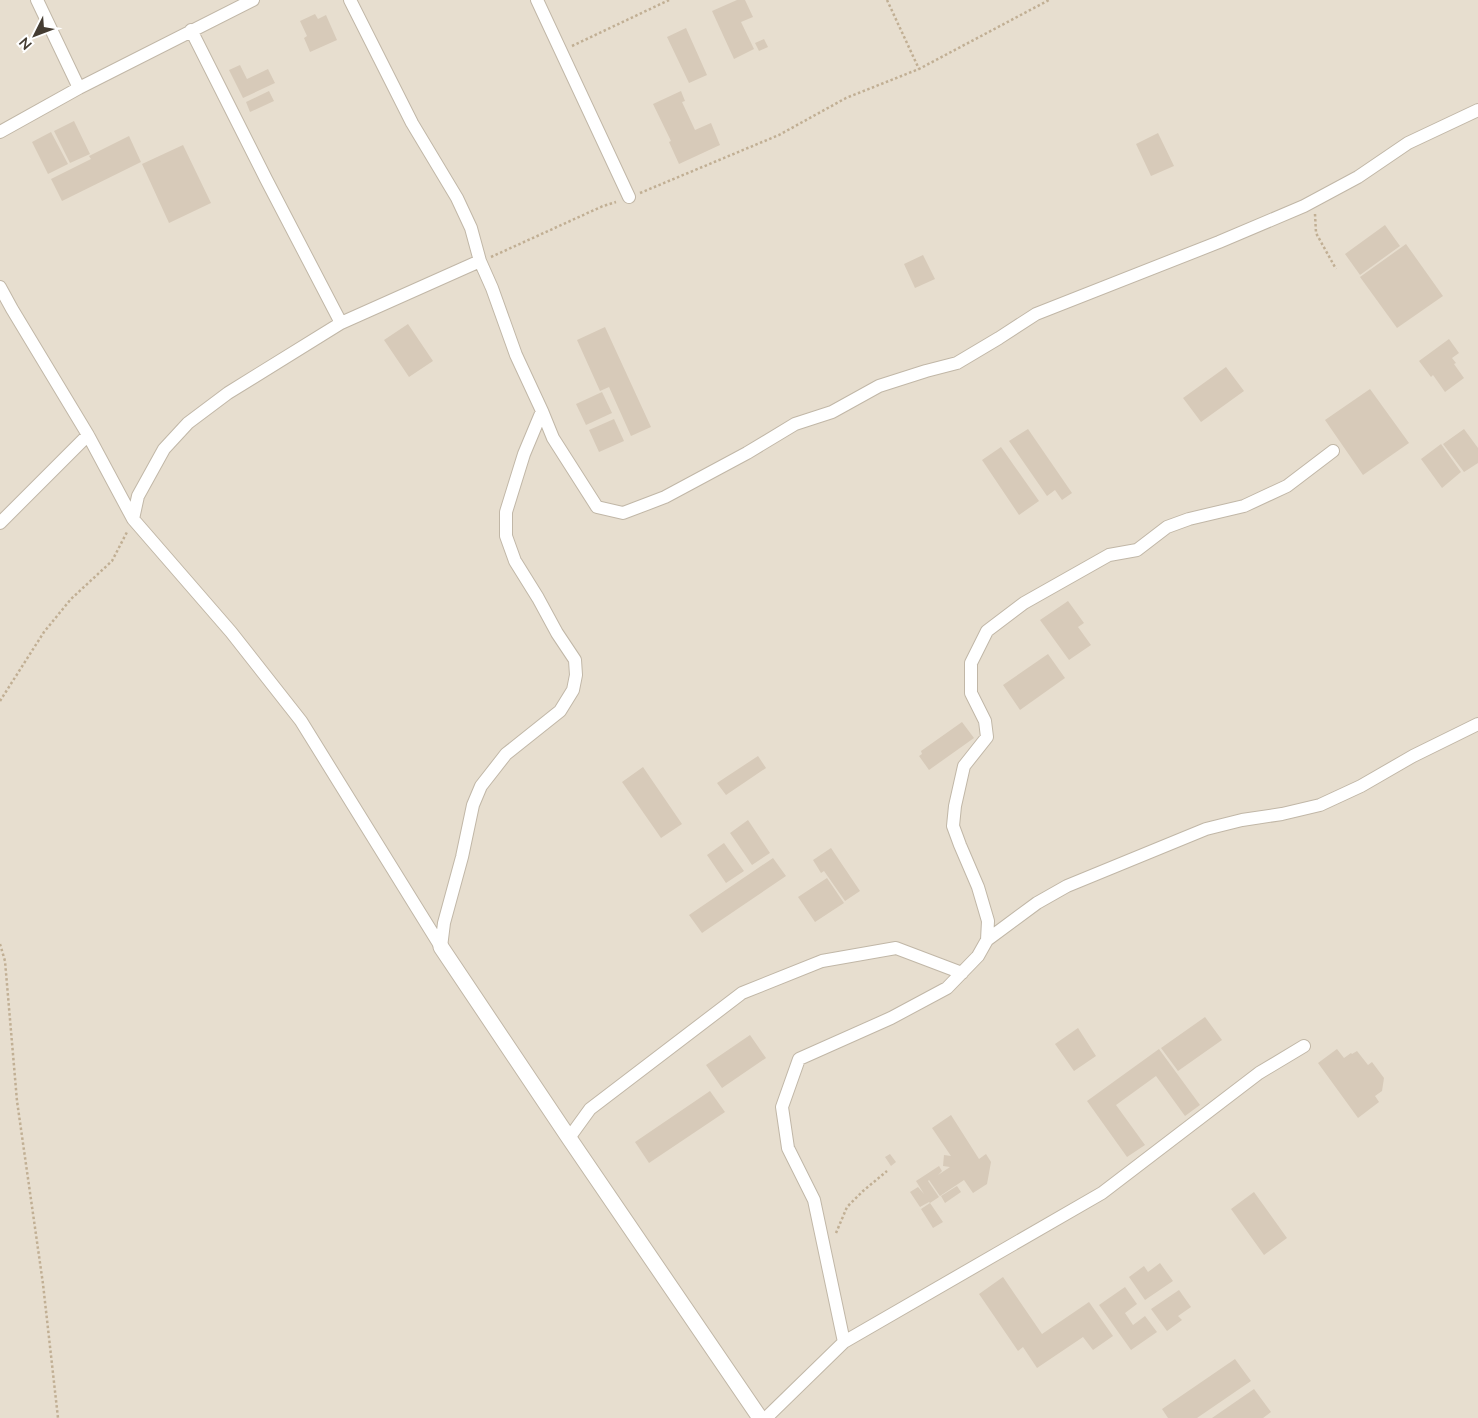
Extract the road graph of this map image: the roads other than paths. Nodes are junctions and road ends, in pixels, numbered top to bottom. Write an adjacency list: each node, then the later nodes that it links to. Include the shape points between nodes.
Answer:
1 (37, 0): 6 (street)
2 (253, 0): 5 (street)
3 (350, 0): 10 (street, via 412,124 457,198 471,228)
4 (536, 0): 9 (street)
5 (191, 30): 6 (street); 12 (street)
6 (79, 88): 8 (street)
7 (1478, 110): 13 (street, via 1408,143 1358,177 1314,200 1219,242 1036,314 957,363 879,386 832,412 795,424 665,497 623,513 597,507 553,438)
8 (0, 132)
9 (629, 197)
10 (480, 261): 12 (street); 13 (street, via 516,355)
11 (0, 287): 14 (street)
12 (341, 323): 16 (street, via 228,393 188,423 164,449 138,496)
13 (542, 411): 20 (street, via 524,454 506,512 506,536 515,561 574,660 576,676 573,690 560,711 506,754 481,786 473,805)
14 (88, 436): 16 (street); 17 (street)
15 (1333, 451): 19 (street, via 1287,486 1244,506 1189,519 1167,527 1138,550 1109,555 1024,603 987,631 970,663 972,693 985,721 987,737 964,766 953,826 978,887 988,921)
16 (133, 519): 20 (street, via 231,632 302,721)
17 (0, 523)
18 (1478, 724): 19 (street, via 1320,805 1206,829 1067,886 1037,903)
19 (987, 940): 21 (street)
20 (441, 947): 23 (street)
21 (962, 973): 23 (street, via 896,948 822,961 742,993 590,1109); 24 (street, via 947,988 891,1018 799,1059 782,1107 788,1148 814,1200)
22 (1304, 1046): 24 (street, via 1259,1073 1102,1193)
23 (569, 1138): 25 (street)
24 (844, 1342): 26 (street)
25 (760, 1418)
26 (766, 1418)

